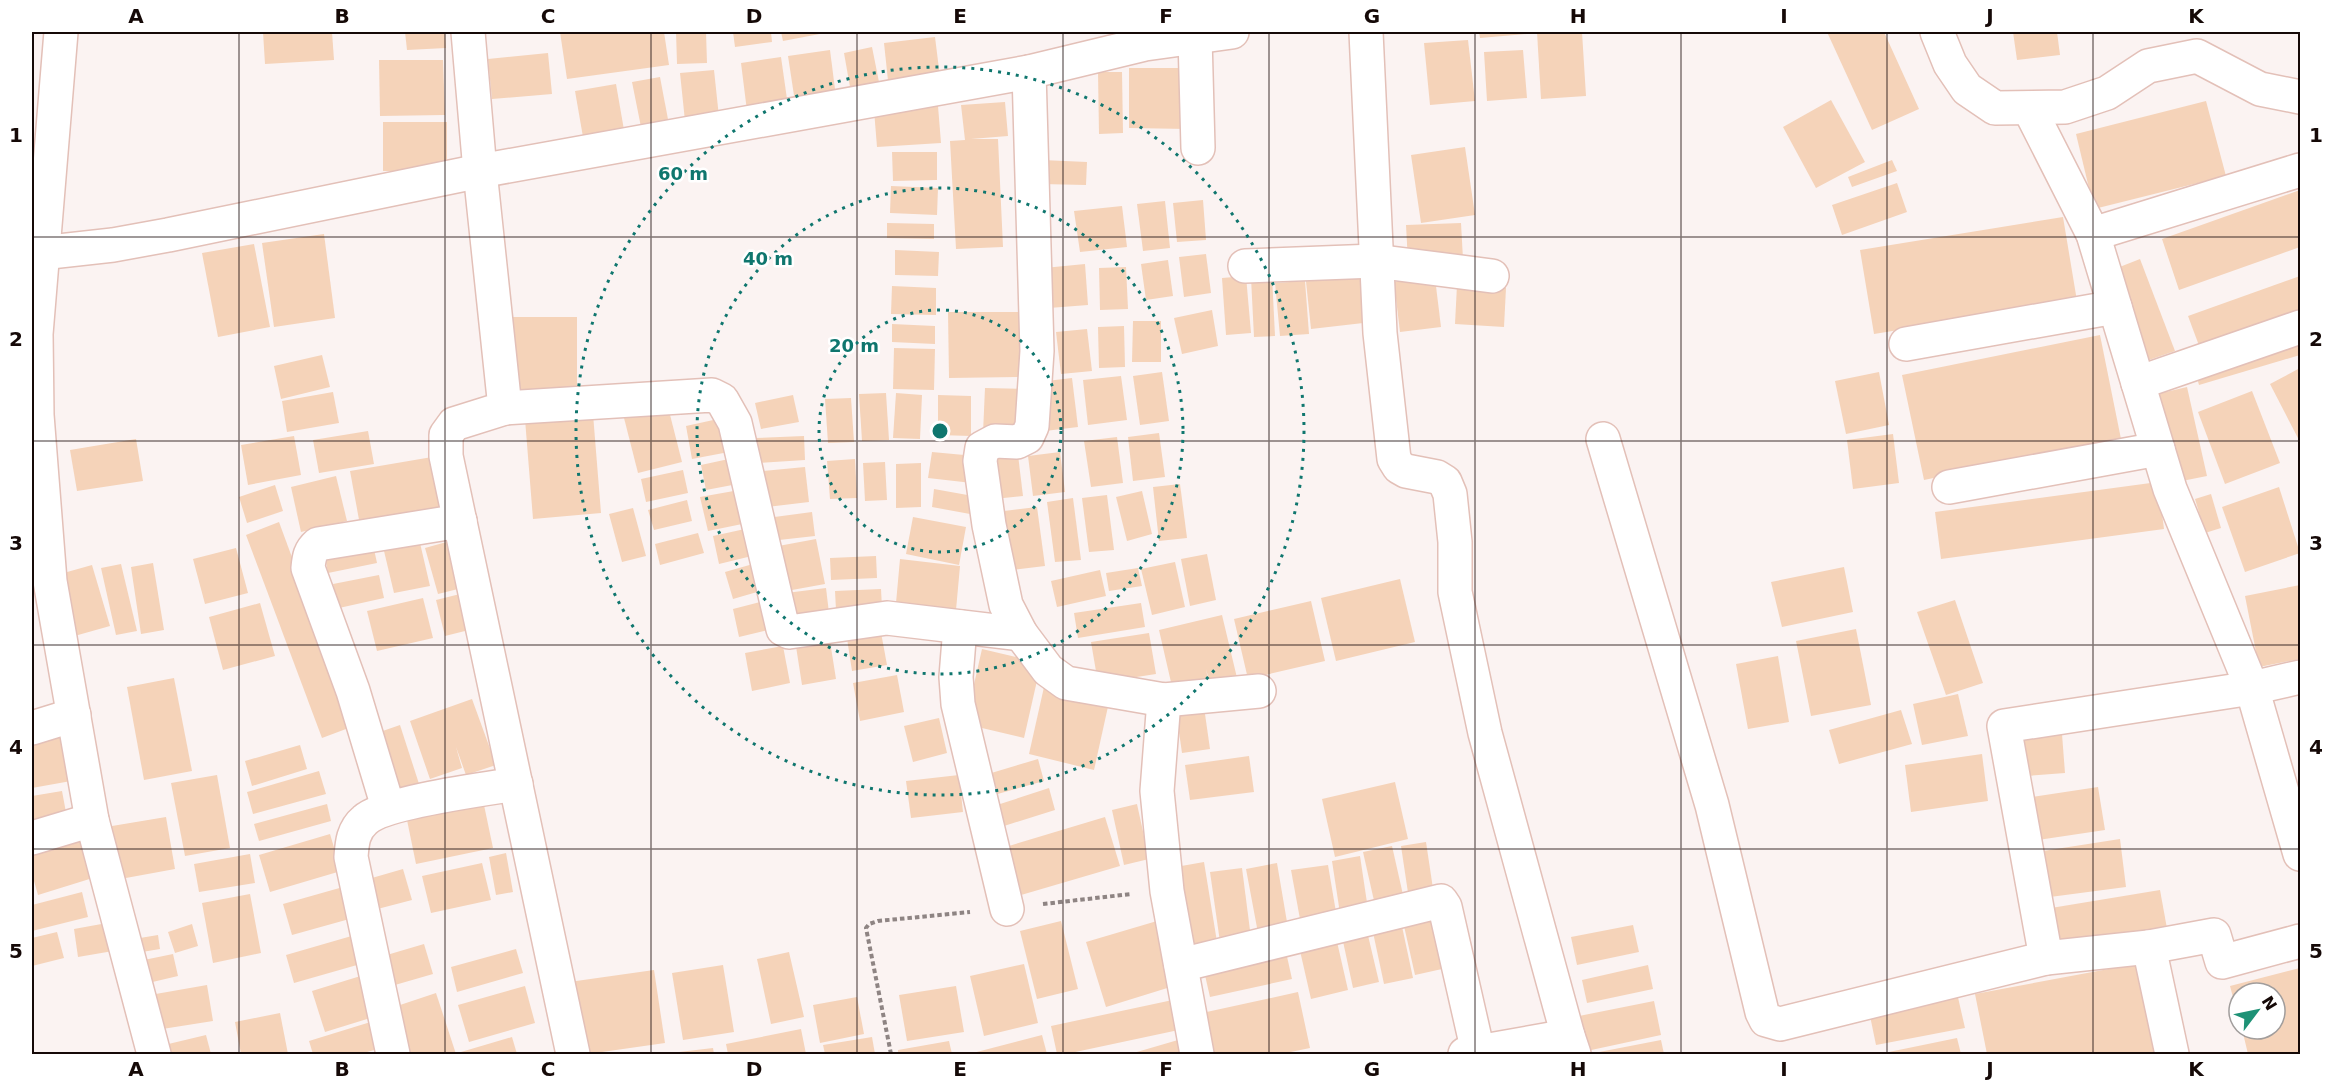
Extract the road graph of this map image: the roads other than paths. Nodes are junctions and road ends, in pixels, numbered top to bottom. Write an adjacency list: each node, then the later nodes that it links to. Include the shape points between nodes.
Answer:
1 (61, 32): 15 (street)
2 (468, 32): 13 (street)
3 (1232, 32): 6 (street)
4 (1366, 32): 16 (street)
5 (1937, 32): 10 (street, via 1950,64 1967,89 1995,108)
6 (1195, 37): 7 (street); 11 (street)
7 (1145, 38): 8 (street)
8 (1029, 72): 13 (street); 29 (street, via 1037,351 1032,426 1027,437 1017,442 995,441 982,448 980,461 1006,605)
9 (2301, 97): 10 (street, via 2260,89 2197,56 2148,66 2107,93 2065,107)
10 (2029, 108): 14 (street)
11 (1198, 148)
12 (2301, 170): 14 (street)
13 (480, 171): 15 (street, via 157,237); 23 (street)
14 (2093, 234): 19 (street)
15 (38, 252): 34 (street, via 37,415 50,581)
16 (1376, 261): 17 (street); 18 (street); 46 (street, via 1394,459 1406,471 1437,477 1450,494 1455,592 1485,733)
17 (1245, 266)
18 (1492, 276)
19 (2115, 307): 21 (street); 22 (street)
20 (2301, 327): 22 (street)
21 (1906, 344)
22 (2138, 383): 25 (street)
23 (505, 408): 27 (street, via 454,424 446,435 446,456); 28 (street, via 712,395 722,400 735,423 783,629 789,632 887,618)
24 (1604, 439): 44 (street, via 1712,805 1766,1020 1780,1024)
25 (2158, 449): 26 (street); 31 (street, via 2170,489)
26 (1949, 487)
27 (460, 521): 36 (street); 37 (street, via 318,544 308,558 308,568 353,691)
28 (960, 627): 29 (street); 41 (street, via 958,704)
29 (1021, 634): 33 (street, via 1048,670 1066,683)
30 (2301, 677): 31 (street)
31 (2252, 688): 40 (street); 44 (street, via 2004,726)
32 (1259, 691): 33 (street)
33 (1164, 700): 45 (street, via 1157,791 1167,891)
34 (74, 715): 35 (street); 38 (street)
35 (32, 728)
36 (516, 784): 37 (street); 50 (street)
37 (388, 807): 49 (street, via 366,818 357,828 351,857)
38 (92, 820): 39 (street); 48 (street)
39 (32, 838)
40 (2301, 854)
41 (1007, 909)
42 (2301, 941): 43 (street, via 2222,962 2214,935)
43 (2149, 947): 44 (street); 52 (street)
44 (2046, 958)
45 (1181, 965): 47 (street, via 1441,901); 51 (street)
46 (1571, 1045): 47 (street)
47 (1471, 1053)
48 (154, 1054)
49 (393, 1054)
50 (573, 1054)
51 (1197, 1054)
52 (2172, 1054)

